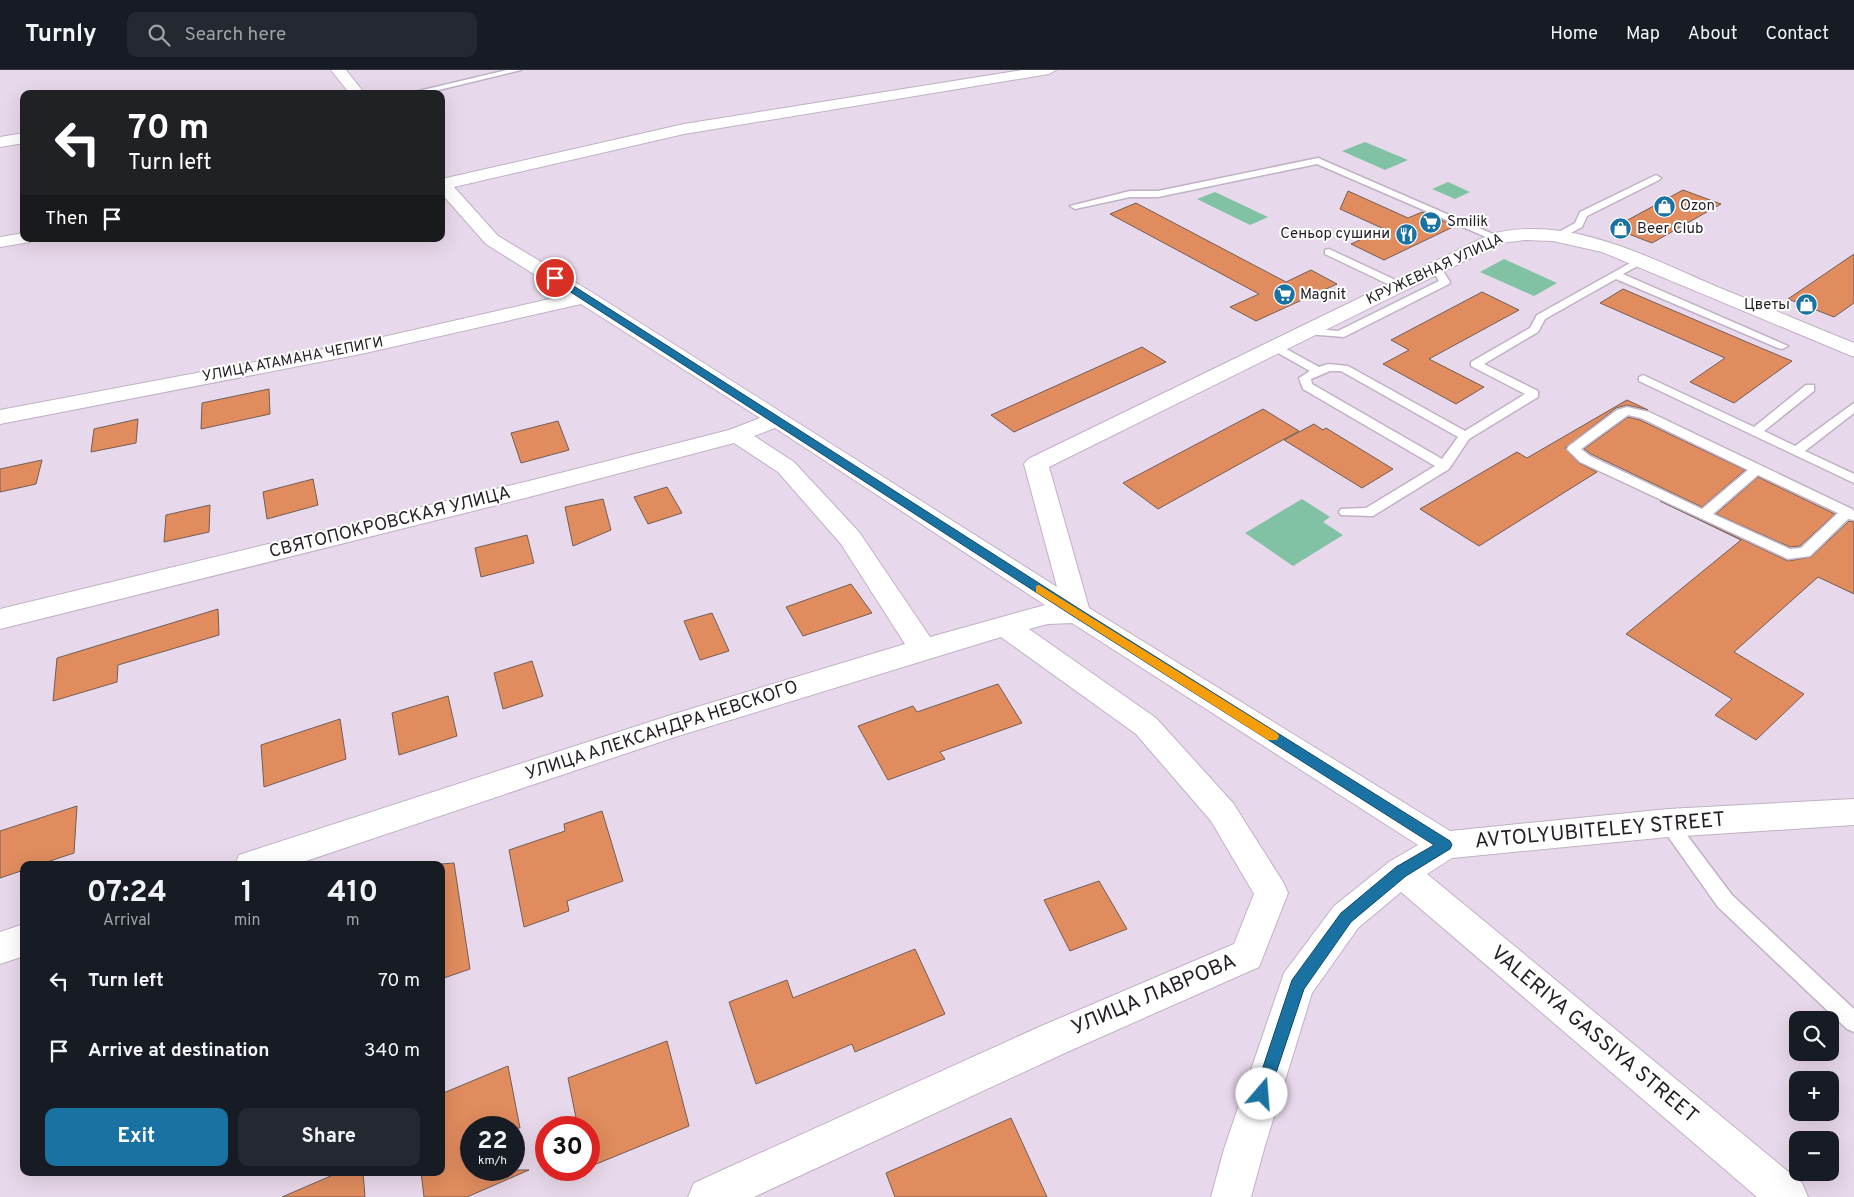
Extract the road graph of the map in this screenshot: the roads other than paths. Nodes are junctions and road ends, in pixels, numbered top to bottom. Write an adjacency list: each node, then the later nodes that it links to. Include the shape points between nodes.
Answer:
1 (338, 70): 4 (street)
2 (517, 70): 5 (lane)
3 (1049, 70): 9 (street, via 684,129)
4 (350, 90)
5 (428, 90)
6 (20, 139): 7 (street)
7 (0, 142)
8 (1656, 178): 12 (lane, via 1583,214 1579,224)
9 (445, 182)
10 (445, 186): 21 (street, via 492,240)
11 (1075, 206): 13 (lane, via 1130,194 1158,194 1318,161)
12 (1555, 237): 13 (street, КРУЖЕВНАЯ УЛИЦА, via 1512,235); 17 (street, КРУЖЕВНАЯ УЛИЦА)
13 (1497, 238): 18 (street, КРУЖЕВНАЯ УЛИЦА)
14 (20, 239): 15 (street)
15 (0, 242)
16 (1329, 252): 20 (lane)
17 (1640, 261): 19 (lane); 25 (street, КРУЖЕВНАЯ УЛИЦА)
18 (1436, 268): 20 (street, КРУЖЕВНАЯ УЛИЦА); 22 (lane, via 1445,282 1340,336)
19 (1616, 275): 23 (lane); 34 (lane, via 1541,317 1534,330 1475,364 1534,394)
20 (1400, 286): 22 (street, КРУЖЕВНАЯ УЛИЦА)
21 (586, 297): 30 (street, УЛИЦА АТАМАНА ЧЕПИГИ, via 361,348); 31 (street)
22 (1307, 331): 24 (street, КРУЖЕВНАЯ УЛИЦА)
23 (1782, 346)
24 (1275, 347): 26 (lane); 42 (street, КРУЖЕВНАЯ УЛИЦА, via 1036,464)
25 (1854, 351)
26 (1318, 372): 34 (lane, via 1328,366 1344,368); 36 (lane, via 1305,378 1307,386)
27 (1643, 379): 32 (lane)
28 (1810, 388): 32 (lane)
29 (1854, 407): 35 (lane)
30 (0, 417)
31 (777, 419): 33 (street, СВЯТОПОКРОВСКАЯ УЛИЦА); 42 (street)
32 (1755, 432): 35 (lane)
33 (737, 435): 43 (street, СВЯТОПОКРОВСКАЯ УЛИЦА); 45 (street, via 786,467 850,538)
34 (1465, 436): 36 (lane)
35 (1796, 451): 38 (lane)
36 (1444, 466): 39 (lane, via 1368,513)
37 (1757, 469): 40 (lane); 40 (lane, via 1636,412 1621,413 1573,448 1585,458); 41 (lane)
38 (1854, 479)
39 (1346, 512)
40 (1703, 514): 41 (lane, via 1788,554 1798,555 1805,553)
41 (1851, 514)
42 (1077, 613): 44 (street, УЛИЦА АЛЕКСАНДРА НЕВСКОГО, via 1048,614); 48 (street)
43 (0, 619)
44 (1006, 626): 45 (street, УЛИЦА АЛЕКСАНДРА НЕВСКОГО); 54 (street, УЛИЦА ЛАВРОВА, via 1146,726 1222,812 1271,894 1247,955)
45 (923, 649): 49 (street, УЛИЦА АЛЕКСАНДРА НЕВСКОГО, via 674,726)
46 (1854, 812): 47 (street, AVTOLYUBITELEY STREET)
47 (1668, 823): 48 (street, AVTOLYUBITELEY STREET); 53 (lane, via 1725,901)
48 (1446, 845): 50 (street, AVTOLYUBITELEY STREET)
49 (263, 861)
50 (1401, 872): 55 (street, AVTOLYUBITELEY STREET, via 1346,917 1297,985); 56 (street, VALERIYA GASSIYA STREET)
51 (20, 941): 52 (street)
52 (0, 948)
53 (1854, 1022)
54 (708, 1197)
55 (1230, 1197)
56 (1788, 1197)

